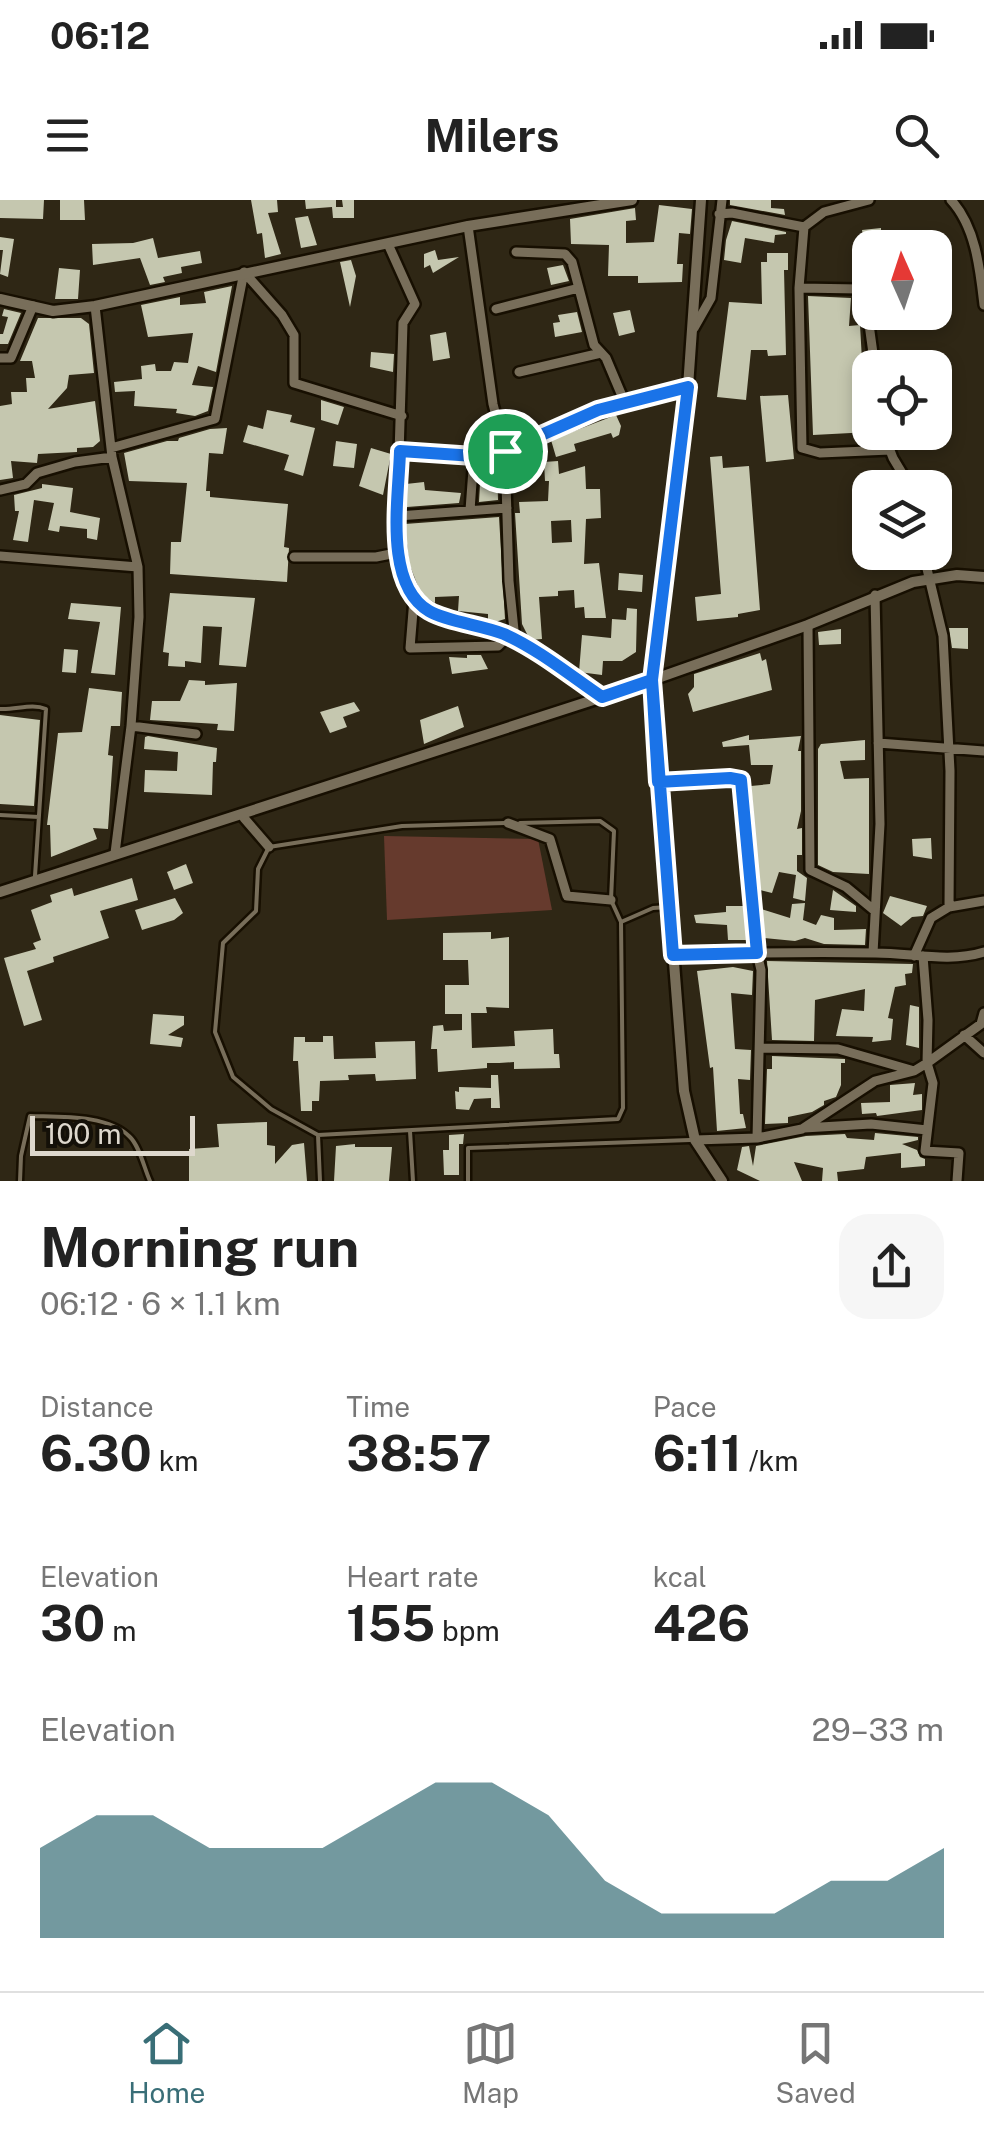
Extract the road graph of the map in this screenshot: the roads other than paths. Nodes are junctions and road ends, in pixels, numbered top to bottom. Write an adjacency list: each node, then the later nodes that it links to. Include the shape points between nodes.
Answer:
1 (632, 200): 7 (street)
2 (701, 200): 20 (street)
3 (722, 200): 6 (street)
4 (869, 200): 8 (street, via 824,212)
5 (951, 200): 11 (street)
6 (720, 214): 8 (street); 20 (street, via 711,298)
7 (468, 226): 9 (street); 30 (street)
8 (804, 227): 14 (street)
9 (388, 244): 12 (street); 27 (street, via 416,304 403,322)
10 (516, 252): 13 (street, via 565,254)
11 (981, 259): 18 (street)
12 (244, 272): 17 (street); 27 (street, via 294,335 294,383); 31 (street, via 215,419)
13 (579, 288): 19 (street); 22 (street)
14 (798, 288): 21 (street, via 860,289); 28 (street, via 802,448)
15 (0, 299): 16 (street)
16 (33, 306): 17 (street); 23 (street, via 10,358)
17 (95, 306): 31 (street)
18 (984, 306)
19 (496, 309)
20 (694, 328): 25 (street)
21 (873, 350)
22 (601, 352): 24 (street); 26 (street)
23 (0, 358)
24 (519, 372)
25 (688, 387): 26 (street); 49 (street)
26 (625, 403): 30 (street)
27 (402, 416): 29 (street)
28 (890, 450): 33 (street)
29 (400, 451): 32 (street); 37 (street)
30 (505, 451): 32 (street); 35 (street)
31 (111, 452): 34 (street); 41 (street)
32 (474, 456): 36 (street)
33 (901, 470)
34 (0, 490)
35 (507, 508): 36 (street); 48 (street)
36 (470, 510): 37 (street)
37 (398, 516): 38 (street)
38 (396, 553): 40 (street); 46 (street)
39 (0, 556): 41 (street)
40 (294, 557)
41 (138, 566): 52 (street)
42 (926, 570): 44 (street)
43 (984, 577): 44 (street)
44 (928, 580): 45 (street); 55 (street, via 943,636)
45 (875, 596): 47 (street); 54 (street)
46 (414, 599): 48 (street, via 431,613); 48 (street, via 410,648 498,646)
47 (808, 625): 49 (street); 70 (street, via 810,870)
48 (511, 638): 50 (street)
49 (652, 680): 50 (street); 57 (street)
50 (602, 697): 63 (street)
51 (0, 709): 59 (lane, via 46,709)
52 (131, 726): 53 (street); 63 (street)
53 (196, 734)
54 (878, 744): 55 (street); 70 (street)
55 (948, 747): 56 (street); 69 (street)
56 (984, 751)
57 (658, 782): 68 (street); 73 (street, via 741,780)
58 (0, 815): 59 (lane)
59 (39, 818): 64 (lane)
60 (244, 818): 62 (street)
61 (508, 823): 62 (lane, via 402,826); 66 (street, via 550,839 567,896); 66 (lane, via 600,821 614,831)
62 (269, 848): 86 (lane, via 258,869 256,911 223,943 215,1032 233,1077 271,1109)
63 (116, 853): 64 (street)
64 (34, 880): 65 (street)
65 (0, 892)
66 (611, 900): 71 (lane)
67 (984, 902): 69 (street)
68 (668, 907): 71 (lane); 75 (street)
69 (950, 907): 76 (street, via 931,918)
70 (875, 911): 74 (street)
71 (621, 922): 85 (lane, via 618,1119)
72 (984, 952): 76 (street)
73 (757, 953): 74 (street); 75 (street); 79 (street)
74 (873, 953): 76 (street)
75 (673, 955): 88 (street, via 684,1091)
76 (919, 956): 81 (street)
77 (984, 1013): 78 (street, via 981,1024)
78 (964, 1035): 80 (street); 81 (street)
79 (762, 1048): 82 (street, via 838,1049); 87 (street)
80 (984, 1052)
81 (927, 1063): 82 (street); 84 (street, via 933,1083)
82 (914, 1070): 83 (street, via 875,1081)
83 (802, 1129): 84 (street, via 871,1124); 87 (street)
84 (927, 1130): 95 (street, via 925,1151 960,1153)
85 (410, 1131): 86 (lane); 92 (lane)
86 (318, 1135): 91 (lane)
87 (757, 1138): 88 (street)
88 (695, 1140): 93 (lane, via 468,1148); 94 (street)
89 (20, 1181): 90 (lane, via 30,1116 119,1130 132,1139)
90 (150, 1181)
91 (320, 1181)
92 (413, 1181)
93 (468, 1181)
94 (722, 1181)
95 (957, 1181)

